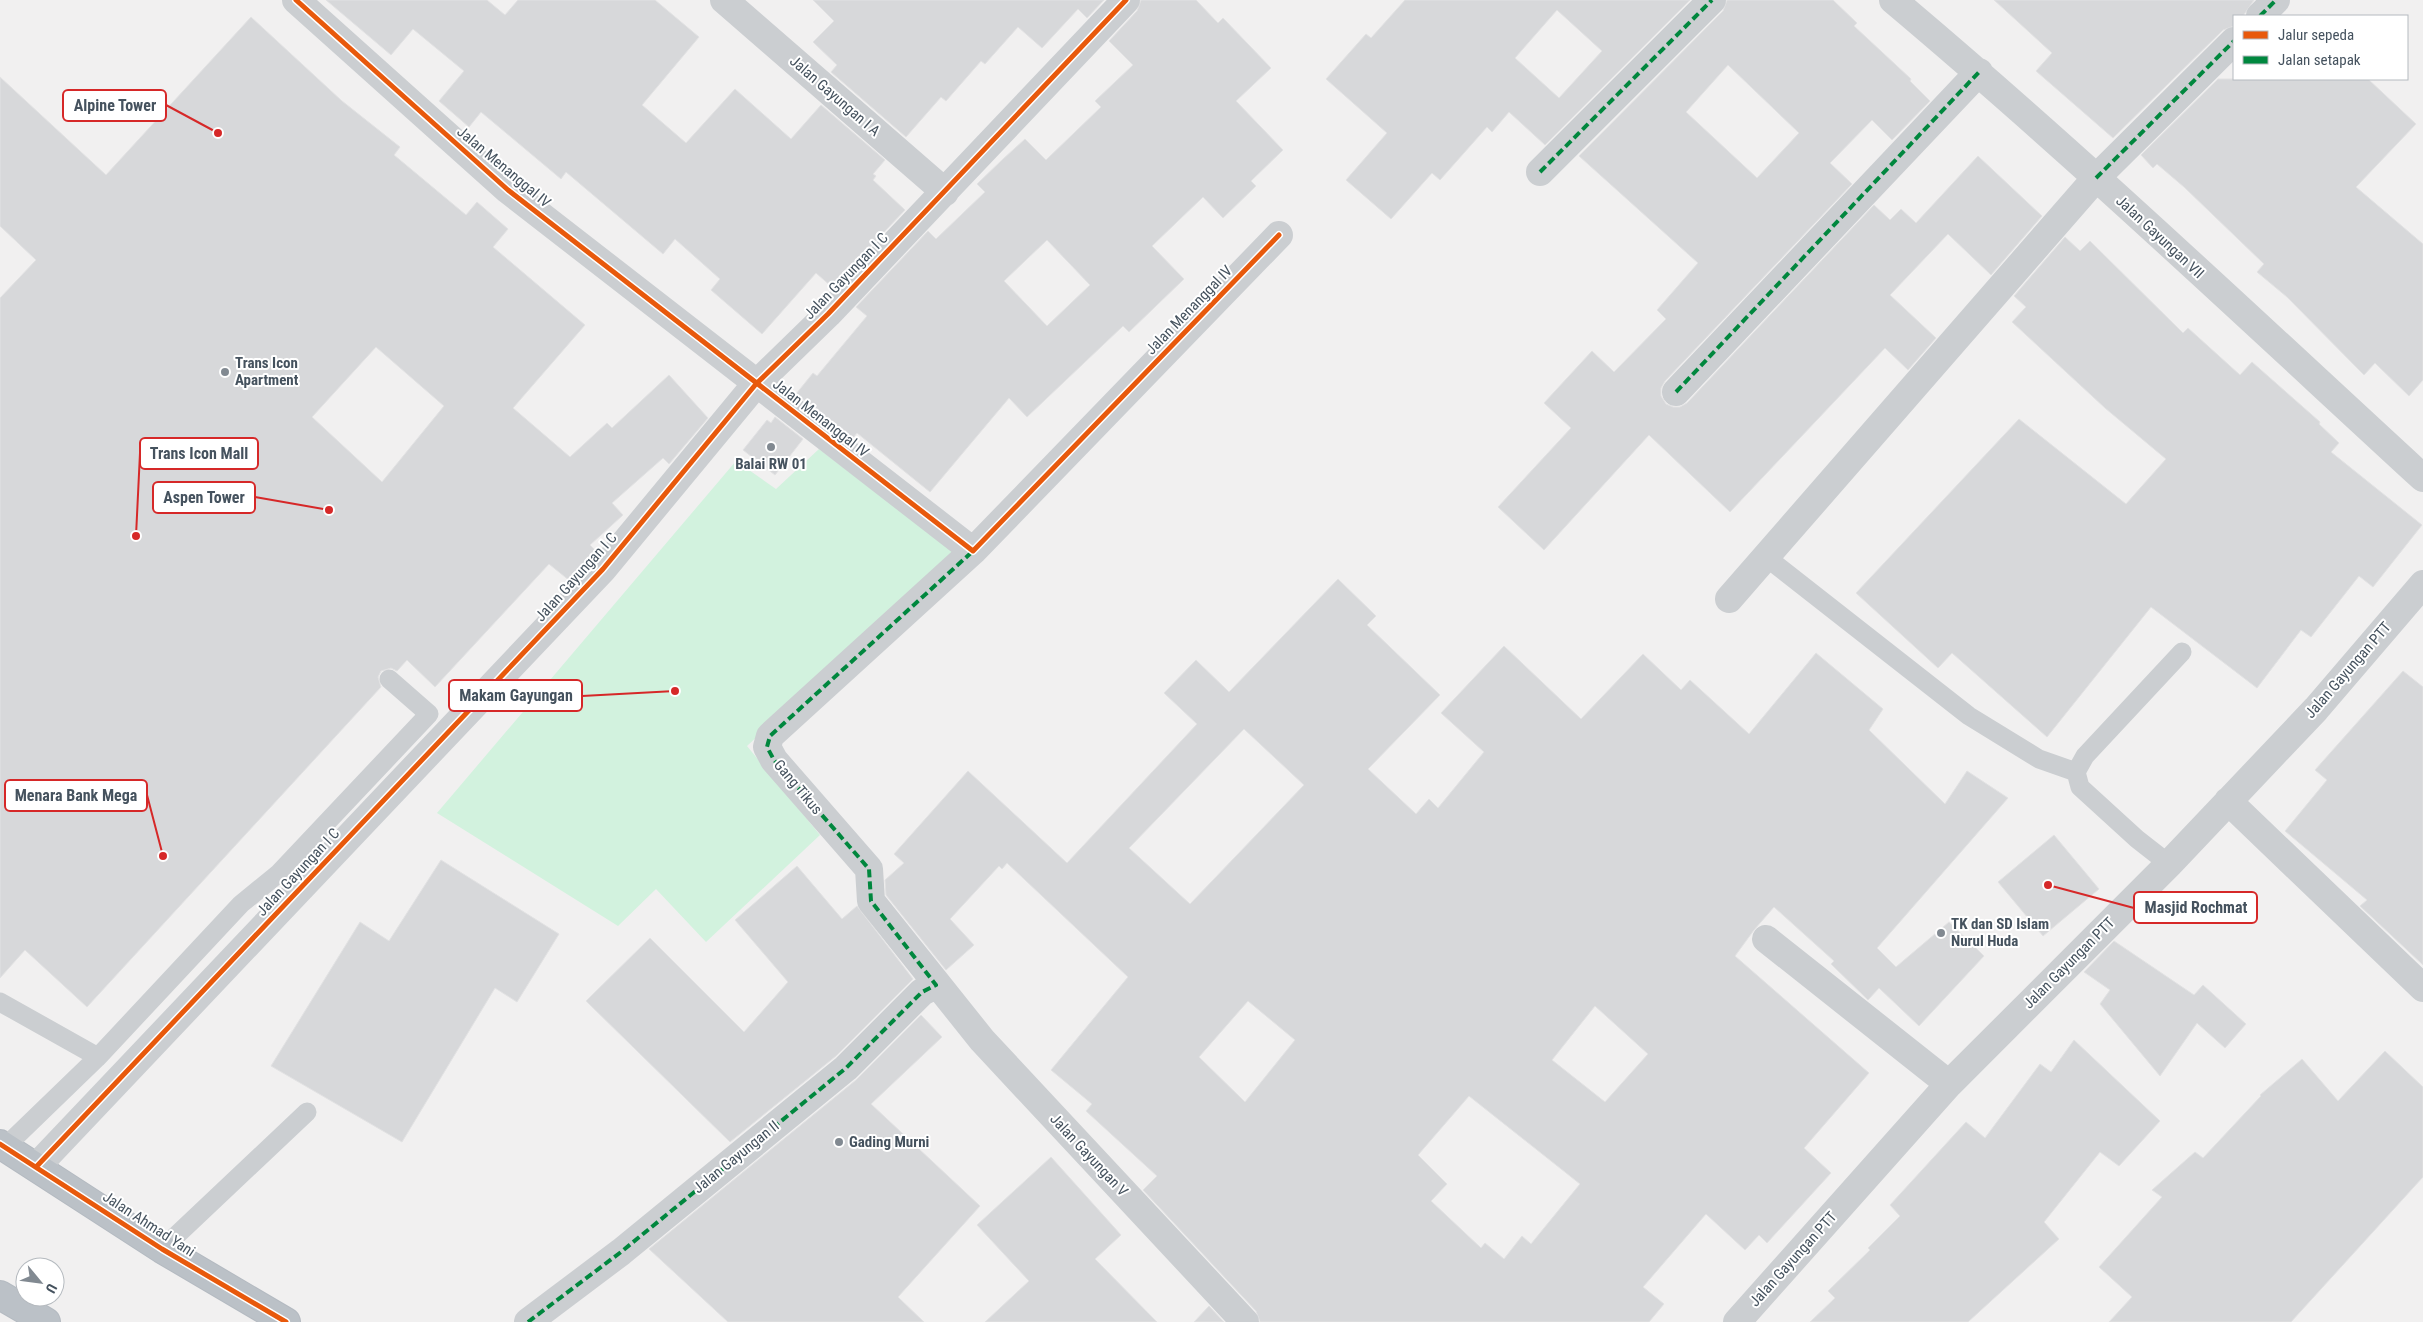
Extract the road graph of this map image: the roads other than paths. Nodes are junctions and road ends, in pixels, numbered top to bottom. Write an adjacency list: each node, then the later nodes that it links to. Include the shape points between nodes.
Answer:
1 (296, 0): 14 (street, Jalan Menanggal IV, via 508,190)
2 (724, 0): 12 (street, Jalan Gayungan I A)
3 (1126, 0): 12 (street, Jalan Gayungan I C)
4 (1712, 0): 10 (street)
5 (1893, 0): 9 (street, Jalan Gayungan VII)
6 (2276, 0): 7 (street)
7 (2261, 15)
8 (2233, 42): 11 (street)
9 (1979, 72): 11 (street, Jalan Gayungan VII); 15 (street)
10 (1540, 172)
11 (2096, 178): 16 (street, Jalan Gayungan VII); 18 (street)
12 (945, 192): 14 (street, Jalan Gayungan I C)
13 (1279, 235): 17 (street, Jalan Menanggal IV)
14 (756, 384): 17 (street, Jalan Menanggal IV); 34 (street, Jalan Gayungan I C, via 603,569)
15 (1676, 392)
16 (2423, 478)
17 (973, 551): 27 (street, Gang Tikus, via 770,736 767,747 774,760 869,869 871,902)
18 (1766, 557): 20 (street); 23 (lane, via 1969,716 2039,759)
19 (2423, 584): 24 (street, Jalan Gayungan PTT, via 2316,708)
20 (1729, 599)
21 (2182, 652): 23 (lane, via 2085,756)
22 (389, 679): 30 (lane, via 429,714 279,873 241,904)
23 (2076, 772): 25 (lane, via 2080,787)
24 (2228, 800): 25 (street, Jalan Gayungan PTT); 28 (street)
25 (2169, 864): 31 (street, Jalan Gayungan PTT)
26 (1766, 939): 31 (street)
27 (936, 985): 39 (street, Jalan Gayungan II, via 922,992 838,1074 621,1252); 40 (street, Jalan Gayungan V, via 982,1040)
28 (2423, 988)
29 (0, 1002): 30 (lane)
30 (98, 1057): 33 (lane)
31 (1949, 1084): 41 (street, Jalan Gayungan PTT)
32 (307, 1112): 35 (lane)
33 (2, 1146): 34 (highway, Jalan Ahmad Yani)
34 (37, 1166): 35 (highway, Jalan Ahmad Yani)
35 (162, 1249): 38 (highway, Jalan Ahmad Yani)
36 (0, 1295): 37 (highway)
37 (46, 1322)
38 (286, 1322)
39 (528, 1322)
40 (1246, 1322)
41 (1737, 1322)

